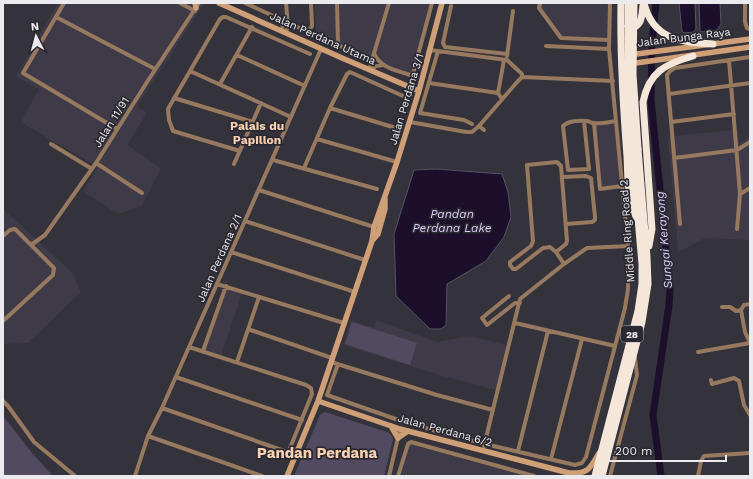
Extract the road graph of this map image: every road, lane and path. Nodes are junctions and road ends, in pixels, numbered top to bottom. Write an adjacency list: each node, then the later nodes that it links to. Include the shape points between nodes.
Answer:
1 (64, 3): 21 (street)
2 (180, 3): 18 (street)
3 (219, 3): 26 (street, Jalan Perdana Utama)
4 (245, 3): 23 (street)
5 (286, 3): 23 (street)
6 (311, 3): 23 (street, via 310,29 306,31)
7 (337, 3): 43 (street, via 340,46)
8 (389, 3): 36 (street)
9 (432, 3): 17 (street); 47 (street, via 413,74)
10 (540, 3): 28 (street, via 539,8 561,38)
11 (610, 3): 28 (street)
12 (621, 3): 22 (highway)
13 (628, 3): 84 (highway, Middle Ring Road 2 / 28, bridge, via 628,74)
14 (634, 3): 84 (highway, Middle Ring Road 2 / 28, bridge)
15 (644, 3): 22 (highway, via 638,26 625,25); 29 (highway, via 650,19 664,34 682,42)
16 (745, 3): 25 (street, via 745,22)
17 (442, 4): 33 (street, Jalan Perdana 3/1)
18 (196, 6): 48 (street, Jalan 11/91)
19 (452, 6): 38 (street, via 443,43 445,47)
20 (513, 11): 38 (street)
21 (56, 17): 48 (street); 79 (street, via 24,72)
22 (621, 20): 40 (highway)
23 (286, 22): 26 (street, via 288,26)
24 (252, 28): 37 (street); 39 (street); 50 (street, via 223,17)
25 (748, 29)
26 (284, 32): 32 (street, Jalan Perdana Utama)
27 (750, 39): 29 (street, Jalan Bunga Raya)
28 (609, 40): 34 (street)
29 (713, 44): 40 (street, Jalan Bunga Raya)
30 (546, 46): 34 (street)
31 (750, 47): 41 (street, Jalan Bunga Raya)
32 (321, 49): 49 (street, Jalan Perdana Utama); 56 (street, Jalan Perdana 2/1)
33 (430, 50): 35 (street); 58 (street, Jalan Perdana 3/1)
34 (609, 50): 52 (street)
35 (438, 51): 44 (street); 53 (street)
36 (374, 52): 43 (street); 47 (street)
37 (310, 54)
38 (507, 54): 44 (street)
39 (236, 55): 55 (street); 56 (street)
40 (621, 56): 46 (highway)
41 (693, 56): 46 (street, Jalan Bunga Raya); 64 (highway, via 671,63 658,72 649,84)
42 (750, 57): 45 (street)
43 (372, 60): 49 (street)
44 (505, 60): 51 (street, via 522,74); 59 (street)
45 (728, 60): 57 (street); 60 (street, via 675,68 667,75)
46 (621, 64): 65 (highway)
47 (383, 65): 49 (street)
48 (155, 69): 79 (street, Jalan 11/91)
49 (369, 70): 58 (street, Jalan Perdana Utama)
50 (190, 71): 55 (street); 62 (street)
51 (522, 78): 52 (street); 63 (street)
52 (613, 81): 71 (street)
53 (429, 83): 59 (street); 76 (street, via 420,113 464,120)
54 (750, 83): 57 (street)
55 (220, 84): 66 (street)
56 (305, 86): 69 (street, Jalan Perdana 2/1)
57 (731, 86): 60 (street); 68 (street)
58 (419, 91): 73 (street, Jalan Perdana 3/1)
59 (498, 93): 63 (street)
60 (669, 94): 74 (street)
61 (403, 96): 67 (street, via 350,72)
62 (174, 98): 72 (street); 86 (street, via 168,109 173,131)
63 (502, 99): 77 (street)
64 (644, 99): 65 (highway, via 633,93 627,95); 114 (highway, via 652,229)
65 (623, 102): 102 (highway, via 631,206)
66 (261, 103): 69 (street); 72 (street)
67 (330, 108): 78 (street); 81 (street)
68 (734, 114): 74 (street); 85 (street)
69 (291, 117): 88 (street, Jalan Perdana 2/1)
70 (584, 121): 70 (street, via 567,122 563,126 567,169 570,171 589,169); 75 (street)
71 (616, 121): 75 (street); 95 (street)
72 (253, 122): 86 (street)
73 (410, 122): 77 (street, via 466,132 472,132); 89 (street, Jalan Perdana 3/1)
74 (671, 122): 87 (street)
75 (594, 123): 95 (street, via 600,189)
76 (472, 124)
77 (479, 126): 80 (street)
78 (396, 128)
79 (117, 129): 90 (street, Jalan 11/91)
80 (484, 130)
81 (317, 139): 89 (street); 92 (street)
82 (750, 142): 85 (street)
83 (51, 144): 93 (street)
84 (635, 149): 102 (highway, Middle Ring Road 2 / 28); 114 (highway, Middle Ring Road 2 / 28)
85 (737, 150): 87 (street); 100 (street)
86 (240, 151): 91 (street)
87 (674, 158): 105 (street)
88 (272, 160): 92 (street); 98 (street, Jalan Perdana 2/1)
89 (397, 162): 101 (street, Jalan Perdana 3/1)
90 (96, 163): 93 (street, Jalan 11/91); 99 (street)
91 (234, 164)
92 (304, 168): 97 (street)
93 (92, 169): 110 (street, Jalan 11/91, via 45,235)
94 (563, 177): 104 (street); 104 (street, via 591,178 595,218 592,222); 113 (street, via 561,166 557,162 527,165 533,241 532,246 510,262 510,265 516,269 548,247)
95 (622, 186): 111 (street)
96 (750, 188): 100 (street)
97 (377, 189)
98 (259, 190): 103 (street, Jalan Perdana 2/1); 106 (street)
99 (142, 193)
100 (740, 194): 107 (street)
101 (385, 201): 106 (street, Jalan Perdana 3/1, via 382,202); 109 (street, Jalan Perdana 3/1, via 378,234)
102 (638, 220): 155 (highway, Middle Ring Road 2 / 28, via 642,284 638,311)
103 (245, 221): 112 (street, Jalan Perdana 2/1); 115 (street)
104 (566, 224): 113 (street, via 567,241)
105 (680, 224)
106 (374, 227): 109 (street, Jalan Perdana 3/1)
107 (737, 229)
108 (3, 236): 110 (street, via 15,229)
109 (373, 239): 115 (street, Jalan Perdana 3/1)
110 (32, 245): 126 (street, via 54,268 53,275)
111 (628, 246): 116 (street, via 587,248); 133 (street, via 627,294)
112 (231, 252): 117 (street, Jalan Perdana 2/1); 119 (street)
113 (557, 254): 116 (street)
114 (647, 258): 136 (highway, Middle Ring Road 2 / 28, via 648,284 645,308)
115 (365, 260): 119 (street, Jalan Perdana 3/1)
116 (565, 264): 123 (street, via 520,299)
117 (217, 284): 118 (street); 134 (street, Jalan Perdana 2/1)
118 (226, 286): 121 (street); 135 (street, Jalan Perdana 2/1)
119 (355, 292): 127 (street, Jalan Perdana 3/1)
120 (509, 296): 123 (street, via 482,318 487,325 515,302)
121 (259, 297): 127 (street); 129 (street)
122 (750, 304): 125 (street)
123 (519, 306): 128 (street)
124 (722, 307): 125 (street, via 730,307 736,311)
125 (742, 308): 132 (street)
126 (3, 321)
127 (344, 323): 138 (street, Jalan Perdana 3/1)
128 (516, 323): 130 (street); 146 (street)
129 (248, 329): 138 (street); 139 (street)
130 (548, 331): 131 (street); 157 (street)
131 (582, 339): 133 (street); 162 (street)
132 (750, 343): 137 (street)
133 (615, 346): 162 (street, via 586,457 582,463 575,465)
134 (189, 347): 135 (street); 141 (street, Jalan Perdana 2/1)
135 (203, 351): 139 (street)
136 (634, 352): 161 (street, via 637,375); 163 (highway, Middle Ring Road 2 / 28)
137 (698, 352)
138 (332, 360): 140 (street); 144 (street, Jalan Perdana 3/1)
139 (237, 362): 148 (street, via 311,388 312,394)
140 (338, 364): 146 (street); 154 (street, via 327,395 407,423)
141 (176, 377): 145 (street, Jalan Perdana 2/1); 148 (street)
142 (711, 380): 147 (street, via 712,384 734,378 739,381 744,405)
143 (3, 401): 166 (street, via 34,442)
144 (318, 401): 149 (street, Jalan Perdana 6/2); 160 (street, Jalan Perdana 3/1)
145 (162, 408): 152 (street, Jalan Perdana 2/1); 158 (street)
146 (493, 410): 154 (street)
147 (750, 415)
148 (302, 420): 158 (street)
149 (391, 426): 150 (street, Jalan Perdana 6/2); 153 (street)
150 (400, 429): 151 (street, Jalan Perdana 6/2); 153 (street)
151 (408, 431): 153 (street); 156 (street, Jalan Perdana 6/2)
152 (148, 436): 164 (street); 167 (street, Jalan Perdana 2/1)
153 (398, 438): 170 (street)
154 (485, 444): 156 (street); 157 (street)
155 (603, 445): 165 (street, Jalan Perdana 6/2, via 589,469); 173 (highway, Middle Ring Road 2 / 28)
156 (483, 451): 165 (street, Jalan Perdana 6/2)
157 (518, 451): 162 (street)
158 (288, 453): 160 (street)
159 (750, 453): 175 (street, via 704,456)
160 (296, 455): 169 (street, Jalan Perdana 3/1)
161 (616, 458): 163 (street); 174 (street)
162 (551, 459)
163 (603, 473)
164 (251, 474): 168 (street)
165 (571, 475)
166 (75, 476)
167 (135, 476)
168 (262, 476)
169 (287, 476)
170 (391, 476)
171 (398, 476): 172 (street, via 408,444 411,442)
172 (534, 476)
173 (595, 476)
174 (610, 476)
175 (698, 476)

